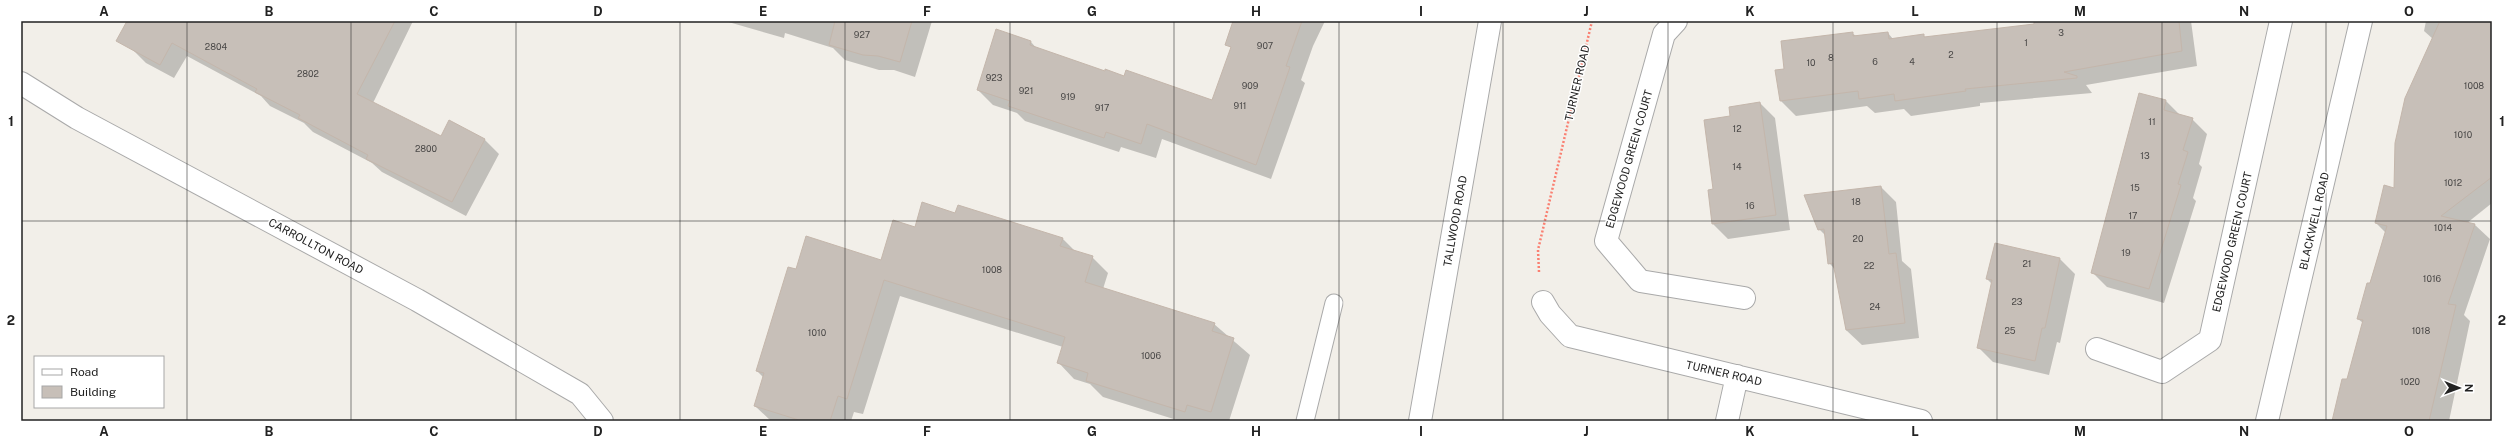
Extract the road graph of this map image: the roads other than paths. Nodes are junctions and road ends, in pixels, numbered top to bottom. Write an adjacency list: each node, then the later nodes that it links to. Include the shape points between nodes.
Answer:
1 (1490, 21): 13 (street, TALLWOOD ROAD)
2 (1676, 21): 6 (street, EDGEWOOD GREEN COURT, via 1664,34 1606,241 1640,281)
3 (2282, 21): 9 (street, EDGEWOOD GREEN COURT, via 2210,340 2162,372)
4 (2361, 21): 16 (street, BLACKWELL ROAD)
5 (21, 83): 11 (street, CARROLLTON ROAD, via 77,118 418,300 580,394)
6 (1744, 298)
7 (1543, 302): 10 (street, TURNER ROAD, via 1570,336)
8 (1334, 303): 12 (lane)
9 (2097, 349)
10 (1737, 376): 14 (street); 15 (street, TURNER ROAD)
11 (602, 421)
12 (1305, 421)
13 (1420, 421)
14 (1727, 421)
15 (1921, 421)
16 (2267, 421)

